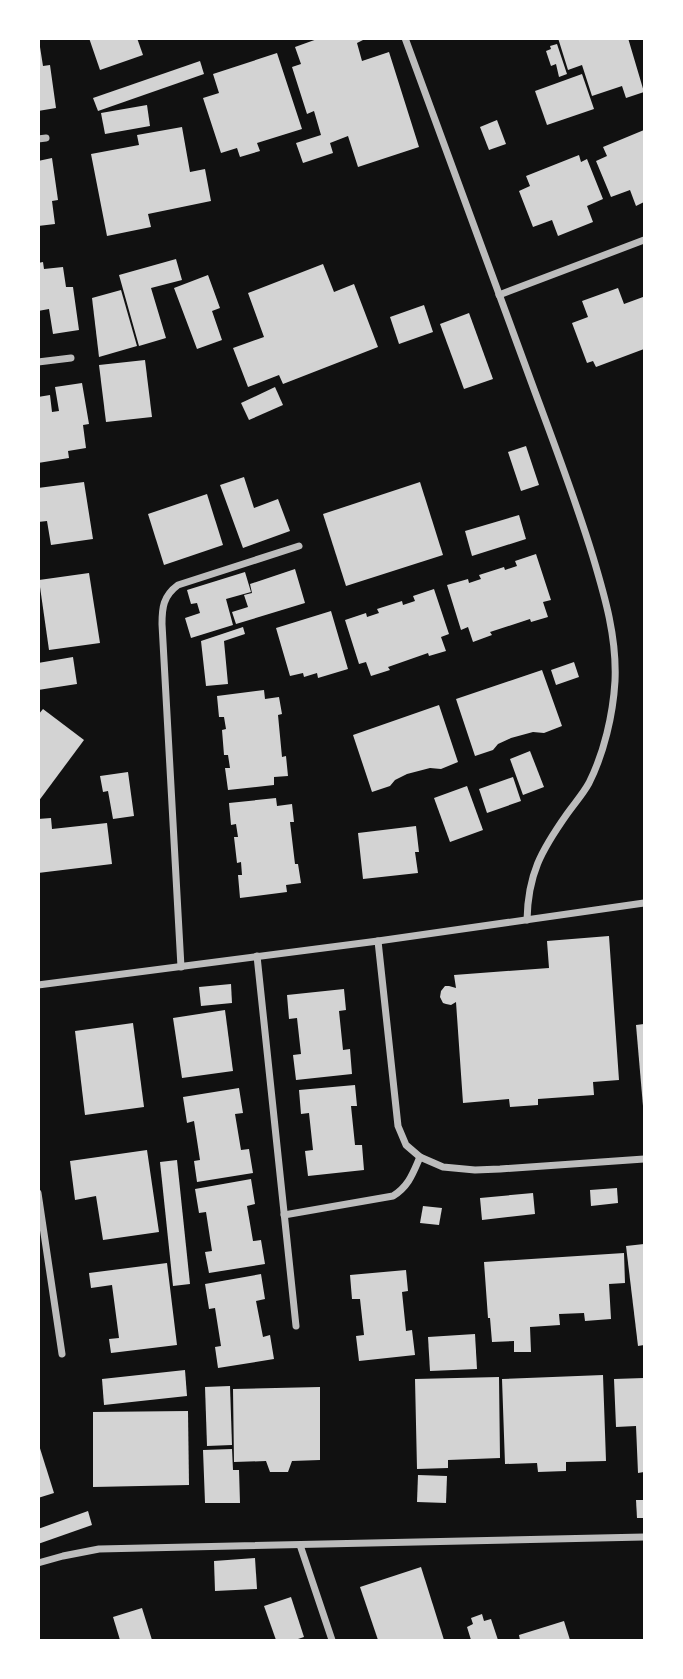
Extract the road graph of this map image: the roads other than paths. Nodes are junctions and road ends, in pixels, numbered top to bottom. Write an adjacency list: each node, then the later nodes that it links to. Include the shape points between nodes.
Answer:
1 (405, 38): 3 (street)
2 (645, 240): 3 (street)
3 (499, 295): 8 (street, via 586,533 614,650 615,680 603,748 588,784 540,856)
4 (71, 358): 5 (street)
5 (38, 362)
6 (299, 546): 11 (street, via 178,585 170,590 162,610)
7 (645, 903): 8 (street)
8 (527, 920): 9 (street)
9 (379, 941): 10 (street); 13 (street, via 398,1126 406,1145)
10 (257, 956): 11 (street); 16 (street)
11 (181, 967): 12 (street)
12 (38, 985)
13 (420, 1157): 14 (street, via 443,1167 475,1170); 16 (street, via 410,1181 393,1196)
14 (645, 1159)
15 (38, 1193): 18 (street)
16 (284, 1215): 17 (street)
17 (296, 1326)
18 (62, 1354)
19 (645, 1537): 20 (street)
20 (300, 1545): 21 (street, via 99,1549); 22 (street)
21 (38, 1563)
22 (332, 1640)

